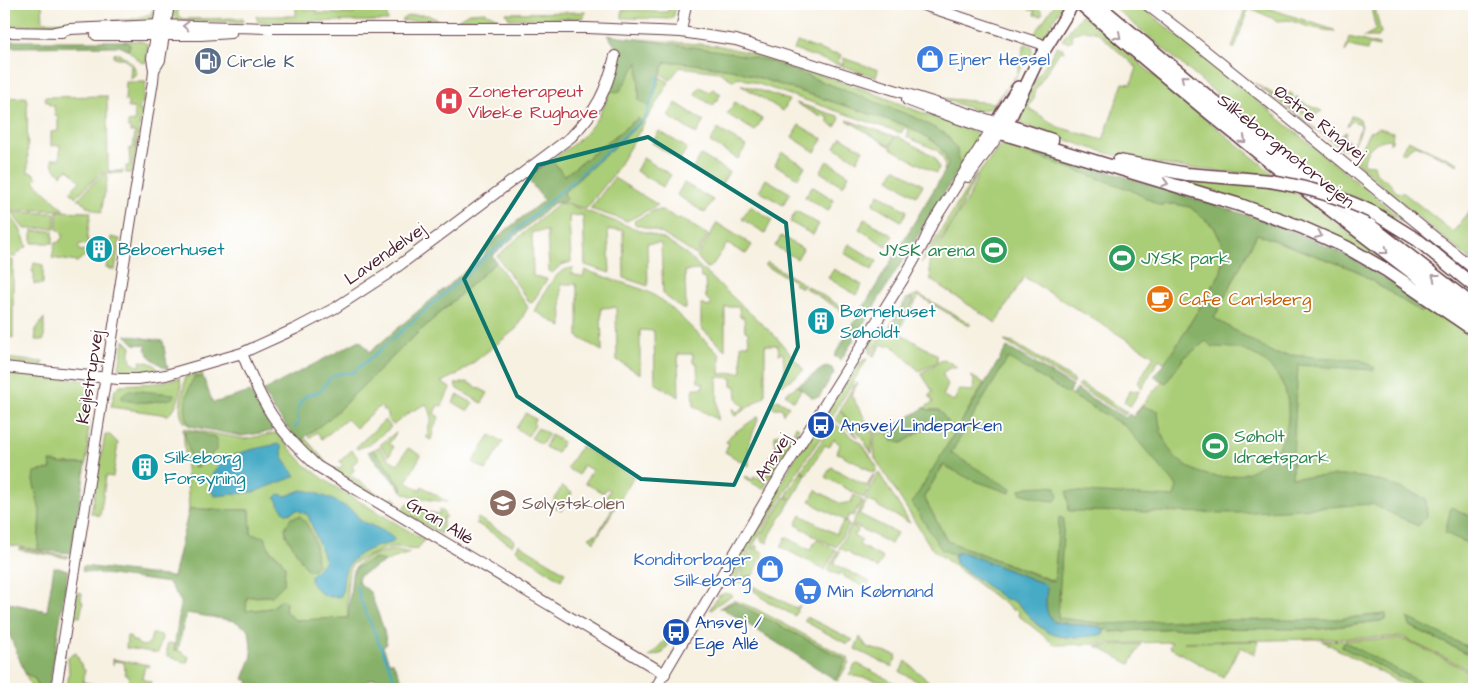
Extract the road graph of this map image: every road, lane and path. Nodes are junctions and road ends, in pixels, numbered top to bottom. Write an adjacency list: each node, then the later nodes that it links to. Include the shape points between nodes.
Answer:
1 (162, 4): 8 (street, Kejlstrupvej)
2 (169, 4): 8 (street, Kejlstrupvej)
3 (686, 4): 10 (street)
4 (920, 4): 11 (street)
5 (1075, 4): 11 (main road); 18 (highway, Silkeborgmotorvejen, one-way to 18, via 1284,173)
6 (1097, 4): 17 (highway, Silkeborgmotorvejen, one-way to 6, via 1268,146)
7 (1146, 4): 15 (street, Østre Ringvej)
8 (161, 30): 9 (street, via 96,35); 10 (street, via 201,35 270,28 587,28); 22 (street, Kejlstrupvej, via 152,58 154,70)
9 (4, 32)
10 (681, 32): 13 (street, via 736,40)
11 (1046, 47): 14 (main road)
12 (615, 56): 20 (street, Lavendelvej, via 602,97 571,137 389,273 328,312)
13 (874, 84): 14 (street); 14 (street, via 934,110)
14 (999, 127): 16 (highway, bridge, via 1055,145 1135,164 1187,174 1270,181 1320,192 1374,213 1414,238); 19 (highway, one-way to 19, via 1301,227 1386,270); 23 (street, Ansvej, via 937,216 924,244 774,486)
15 (1474, 269)
16 (1474, 286)
17 (1474, 306)
18 (1474, 319)
19 (1474, 330)
20 (242, 353): 22 (street, Lavendelvej, via 166,375 138,379); 23 (street, Gran Allé, via 269,413 289,441 317,466)
21 (4, 367): 22 (street, Lavendelvej)
22 (106, 377): 24 (street, Kejlstrupvej)
23 (665, 674): 25 (street, Ansvej)
24 (56, 689)
25 (656, 689)

